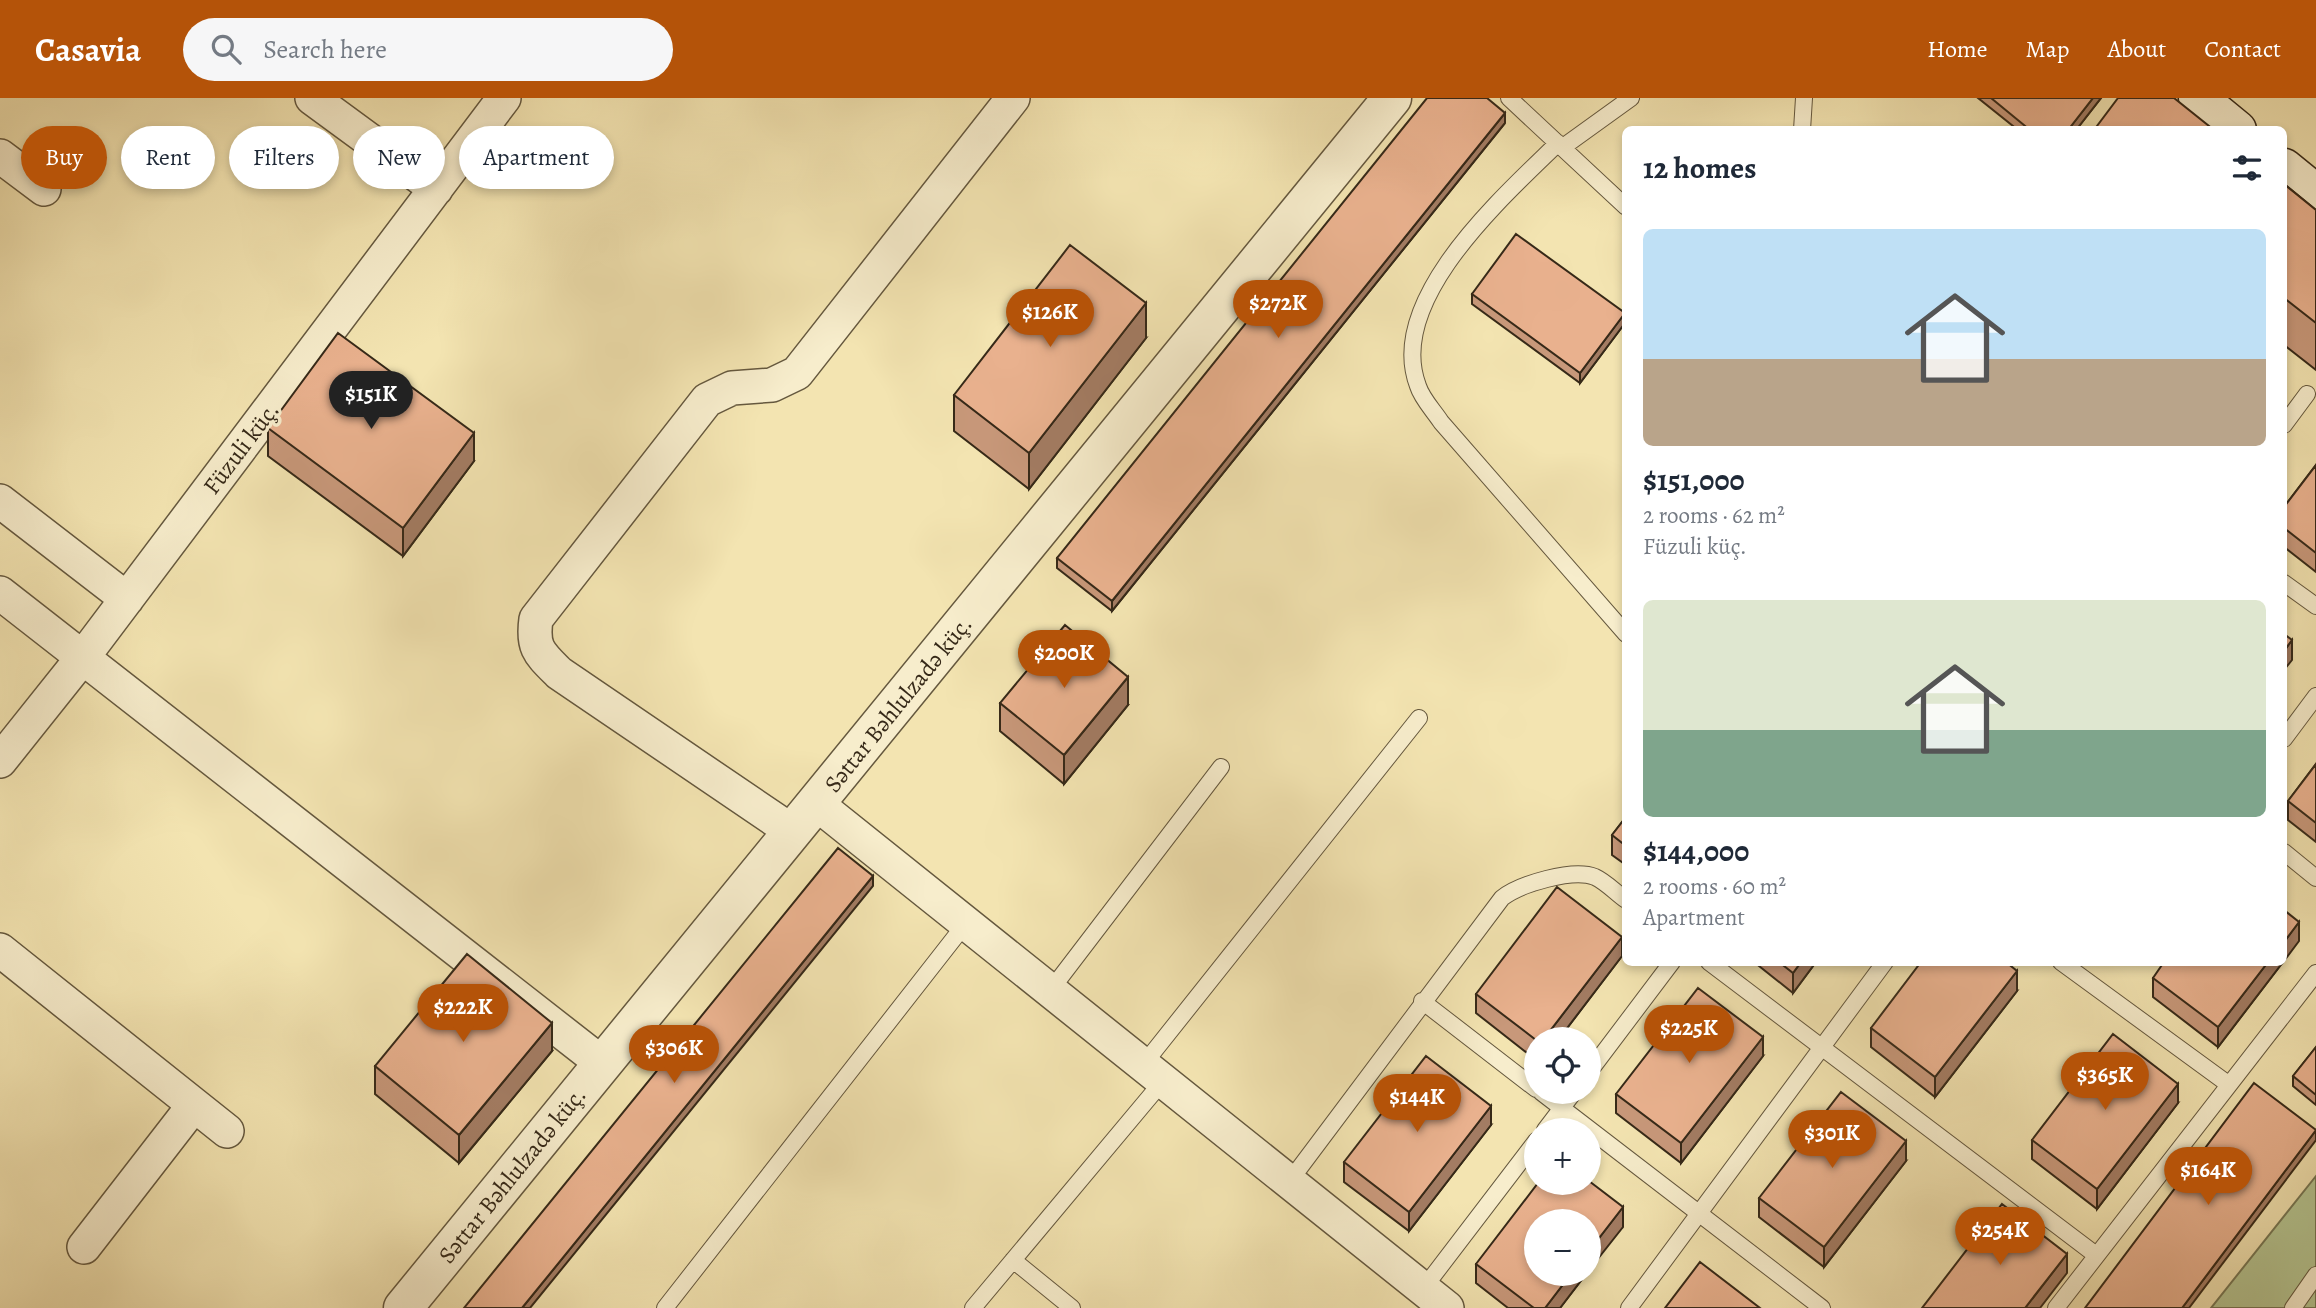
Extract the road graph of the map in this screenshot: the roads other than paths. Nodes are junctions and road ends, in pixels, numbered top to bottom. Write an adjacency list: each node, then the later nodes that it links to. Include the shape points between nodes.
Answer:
1 (312, 98): 11 (street)
2 (504, 98): 15 (street, Füzuli küç.)
3 (1013, 98): 32 (street, via 797,373 772,385 732,388 707,400 536,619 533,641 559,673)
4 (1392, 98): 32 (street, Səttar Bəhlulzadə küç.)
5 (1510, 98): 12 (lane)
6 (1631, 98): 12 (lane)
7 (1804, 98): 9 (lane)
8 (2198, 98): 10 (street)
9 (1802, 126)
10 (2231, 126)
11 (353, 128)
12 (1561, 145): 17 (lane); 25 (lane, via 1478,221 1430,288 1412,348 1418,387 1441,422)
13 (0, 156): 14 (street)
14 (21, 172)
15 (445, 177)
16 (436, 189): 23 (street, Füzuli küç.)
17 (1622, 203)
18 (2307, 394): 19 (lane)
19 (2287, 421)
20 (0, 501): 23 (street)
21 (2287, 585): 24 (lane)
22 (0, 593): 26 (street)
23 (127, 599): 26 (street, Füzuli küç.)
24 (2316, 606)
25 (1622, 629)
26 (83, 657): 30 (street, Füzuli küç.); 47 (street)
27 (2316, 696): 29 (lane)
28 (1419, 718): 48 (lane)
29 (2287, 735)
30 (0, 761)
31 (1221, 767): 43 (lane)
32 (805, 818): 36 (street); 47 (street, Səttar Bəhlulzadə küç.)
33 (2287, 854): 34 (lane)
34 (2316, 878)
35 (1622, 897): 44 (lane, via 1597,878 1580,873 1516,888 1502,898)
36 (965, 923): 43 (street); 66 (lane)
37 (0, 950): 53 (street)
38 (1669, 966): 46 (lane)
39 (1714, 966): 45 (lane)
40 (1882, 966): 45 (lane)
41 (2066, 966): 50 (lane)
42 (2316, 973): 50 (lane)
43 (1050, 990): 48 (street)
44 (1422, 1001): 49 (lane); 58 (lane)
45 (1822, 1048): 59 (lane); 61 (lane)
46 (1601, 1056)
47 (603, 1064): 65 (street, Səttar Bəhlulzadə küç.)
48 (1153, 1073): 58 (street); 62 (lane)
49 (1524, 1079)
50 (2228, 1084): 61 (lane)
51 (1557, 1104): 54 (lane)
52 (1565, 1104): 54 (lane)
53 (194, 1105): 56 (street); 60 (street)
54 (1562, 1108): 55 (lane); 59 (lane)
55 (1554, 1118)
56 (227, 1131)
57 (1524, 1160): 64 (lane)
58 (1289, 1182): 64 (street)
59 (1698, 1214): 69 (lane); 70 (lane)
60 (84, 1247)
61 (2096, 1255): 71 (lane)
62 (1013, 1260): 67 (lane); 68 (lane)
63 (2316, 1275): 72 (lane)
64 (1435, 1299)
65 (403, 1308)
66 (665, 1308)
67 (973, 1308)
68 (1072, 1308)
69 (1629, 1308)
70 (1822, 1308)
71 (2056, 1308)
72 (2293, 1308)

